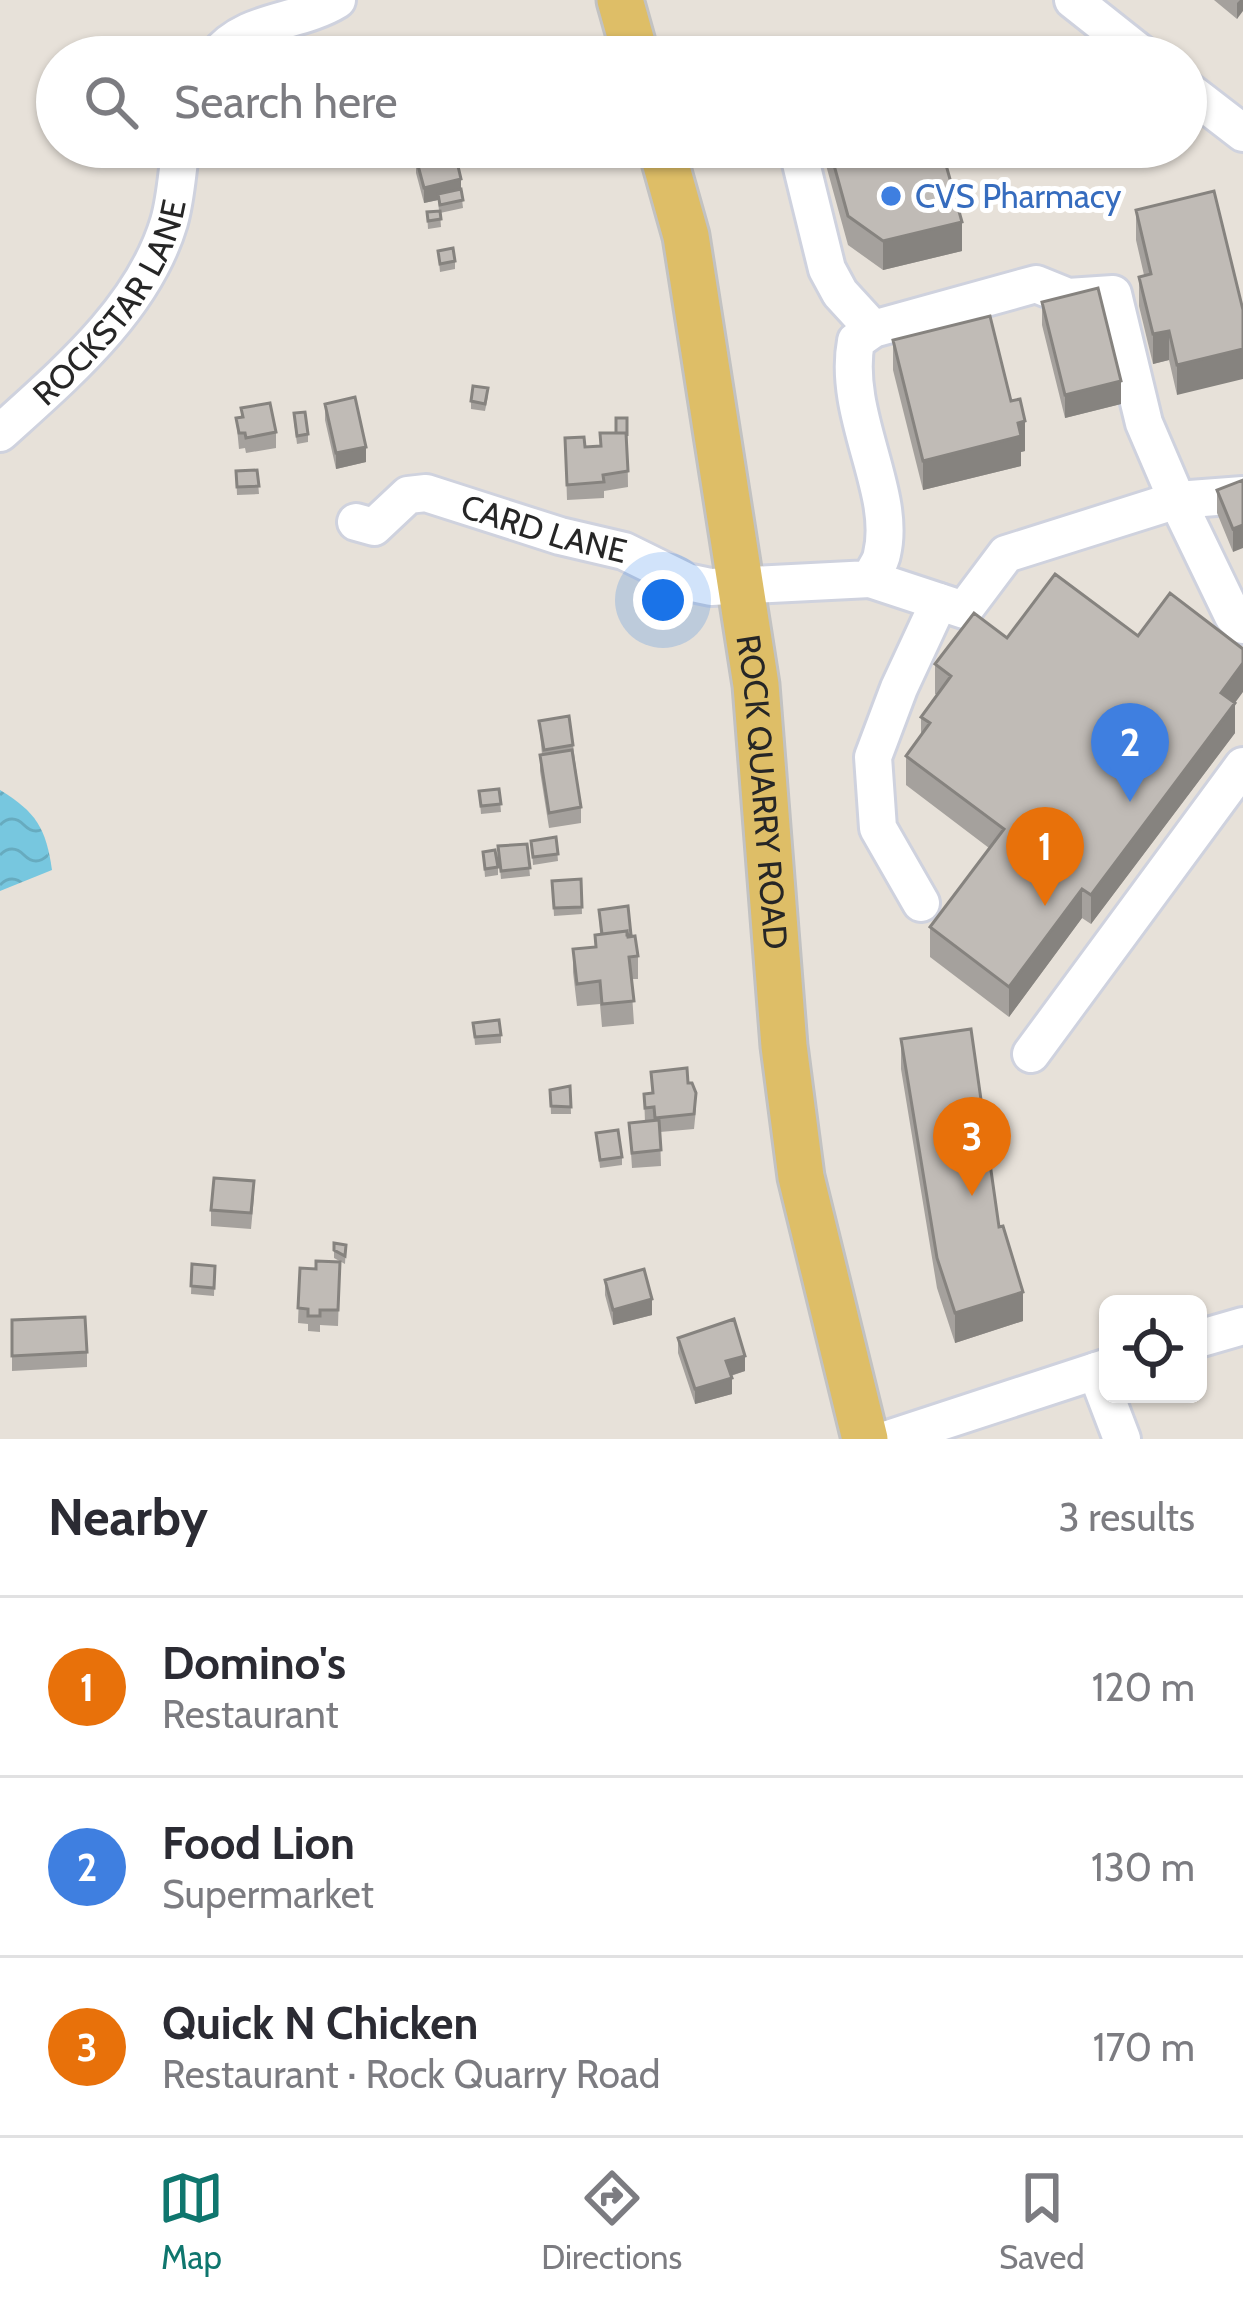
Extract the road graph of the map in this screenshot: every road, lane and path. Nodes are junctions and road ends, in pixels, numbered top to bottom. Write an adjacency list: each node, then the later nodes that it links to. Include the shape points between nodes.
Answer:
1 (337, 0): 4 (street)
2 (620, 0): 5 (main road)
3 (1088, 5): 6 (street)
4 (240, 36)
5 (630, 36)
6 (1122, 36)
7 (1207, 105): 8 (street)
8 (1243, 133)
9 (178, 168): 13 (street, ROCKSTAR LANE, via 161,245 116,318)
10 (667, 168): 18 (main road, ROCK QUARRY ROAD, via 686,236)
11 (802, 168): 12 (street, via 827,268)
12 (874, 329): 15 (street, via 1036,284 1068,297 1113,294 1144,423); 17 (street, via 856,341 851,368 882,508 883,554)
13 (0, 433)
14 (1243, 495): 15 (street)
15 (1177, 500): 19 (street, via 1006,554 964,610); 20 (street)
16 (356, 523): 18 (street, CARD LANE, via 374,527 408,495 426,493 624,551 687,582)
17 (869, 579): 18 (street, CARD LANE); 19 (street, CARD LANE)
18 (742, 589): 28 (main road, ROCK QUARRY ROAD, via 801,1177)
19 (939, 602): 22 (street, via 873,758 878,828)
20 (1243, 625)
21 (1243, 766): 23 (street)
22 (921, 903)
23 (1031, 1054)
24 (1243, 1326): 25 (street)
25 (1207, 1337)
26 (1099, 1370): 29 (street)
27 (1112, 1403): 30 (street)
28 (865, 1439)
29 (888, 1439)
30 (1122, 1439)

